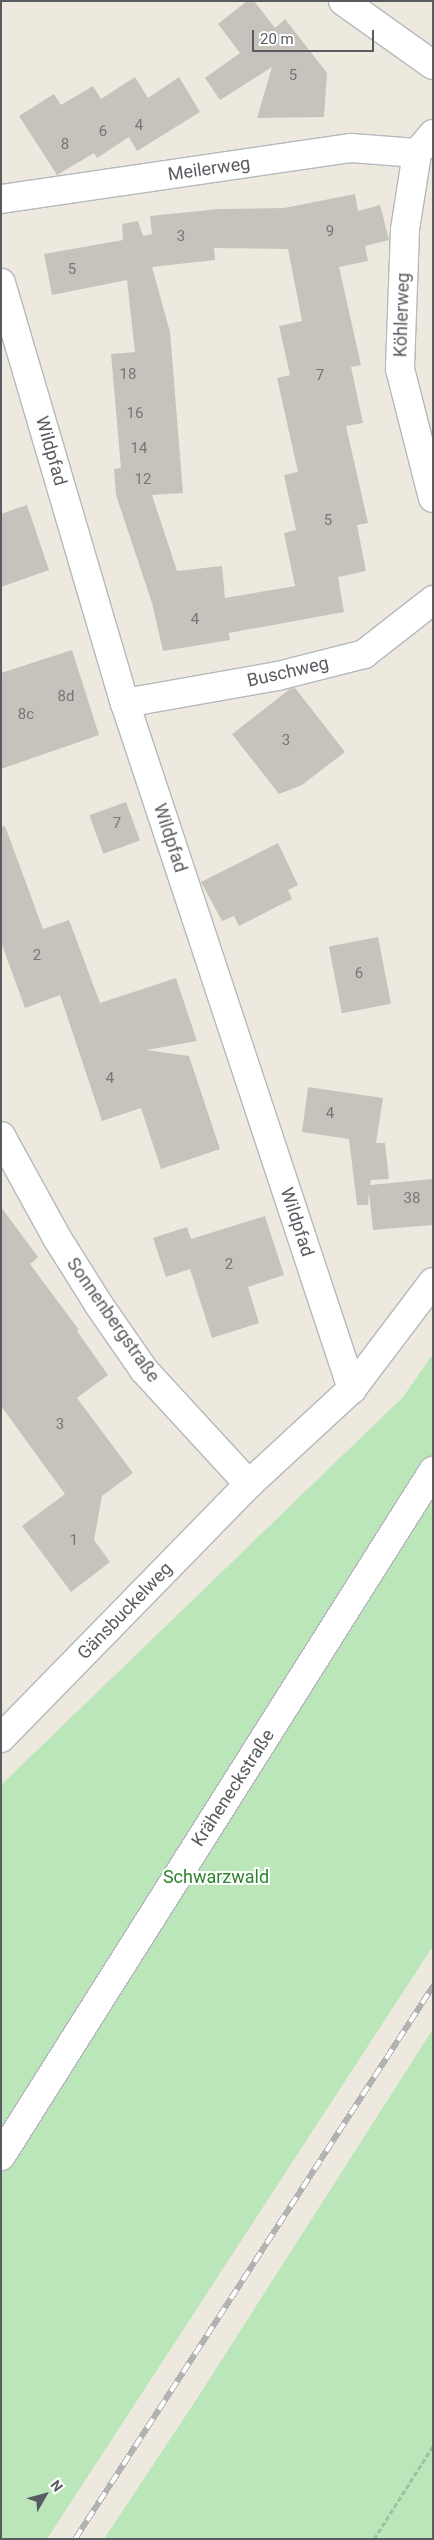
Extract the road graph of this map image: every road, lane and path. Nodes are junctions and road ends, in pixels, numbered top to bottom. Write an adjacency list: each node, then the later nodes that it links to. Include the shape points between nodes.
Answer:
1 (343, 1): 2 (street)
2 (433, 65)
3 (425, 144): 4 (street, Meilerweg, via 351,148); 6 (street, Köhlerweg, via 405,230 400,369)
4 (1, 199)
5 (1, 282): 8 (street, Wildpfad)
6 (433, 498)
7 (433, 600): 8 (street, Buschweg, via 364,654 278,676)
8 (125, 704): 11 (street, Wildpfad)
9 (1, 1136): 13 (street, Sonnenbergstraße, via 57,1238 144,1370)
10 (433, 1282): 11 (street, Gänsbuckelweg)
11 (352, 1389): 13 (street, Gänsbuckelweg)
12 (433, 1471): 15 (street, Kräheneckstraße)
13 (249, 1484): 14 (street, Gänsbuckelweg)
14 (1, 1738)
15 (1, 2156)
16 (433, 2446): 17 (path)
17 (374, 2539)

